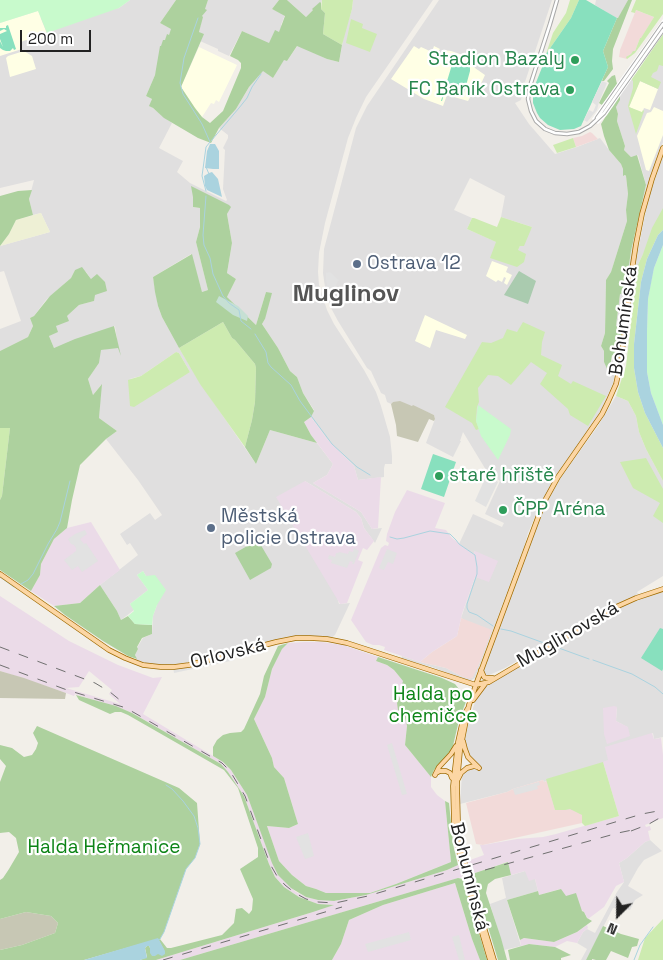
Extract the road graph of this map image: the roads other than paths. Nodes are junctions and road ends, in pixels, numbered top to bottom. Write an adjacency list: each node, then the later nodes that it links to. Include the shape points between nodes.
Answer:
1 (556, 0): 4 (street, via 530,88 530,109 539,124 558,134 577,133)
2 (663, 24): 4 (street)
3 (663, 30): 4 (street)
4 (595, 121)
5 (663, 148): 8 (main road, Bohumínská, via 636,244 616,384 602,414 543,504)
6 (0, 574): 11 (main road, Orlovská, via 115,653 143,665 174,667 296,638 327,639)
7 (663, 589): 9 (main road, Muglinovská, via 610,610)
8 (481, 670): 9 (main road, via 484,677); 11 (main road, Bohumínská)
9 (493, 678): 10 (main road, Muglinovská)
10 (487, 682): 11 (main road, Muglinovská); 12 (main road)
11 (476, 685): 12 (main road, Bohumínská)
12 (469, 705): 13 (main road, Bohumínská); 14 (main road, Bohumínská)
13 (463, 734): 15 (main road, Bohumínská); 15 (main road, via 468,757 479,768 474,766 463,770)
14 (458, 742): 15 (main road, Bohumínská); 15 (main road, via 435,775 443,770 448,772)
15 (455, 785): 16 (main road, Bohumínská, bridge, via 456,834)
16 (492, 960)

